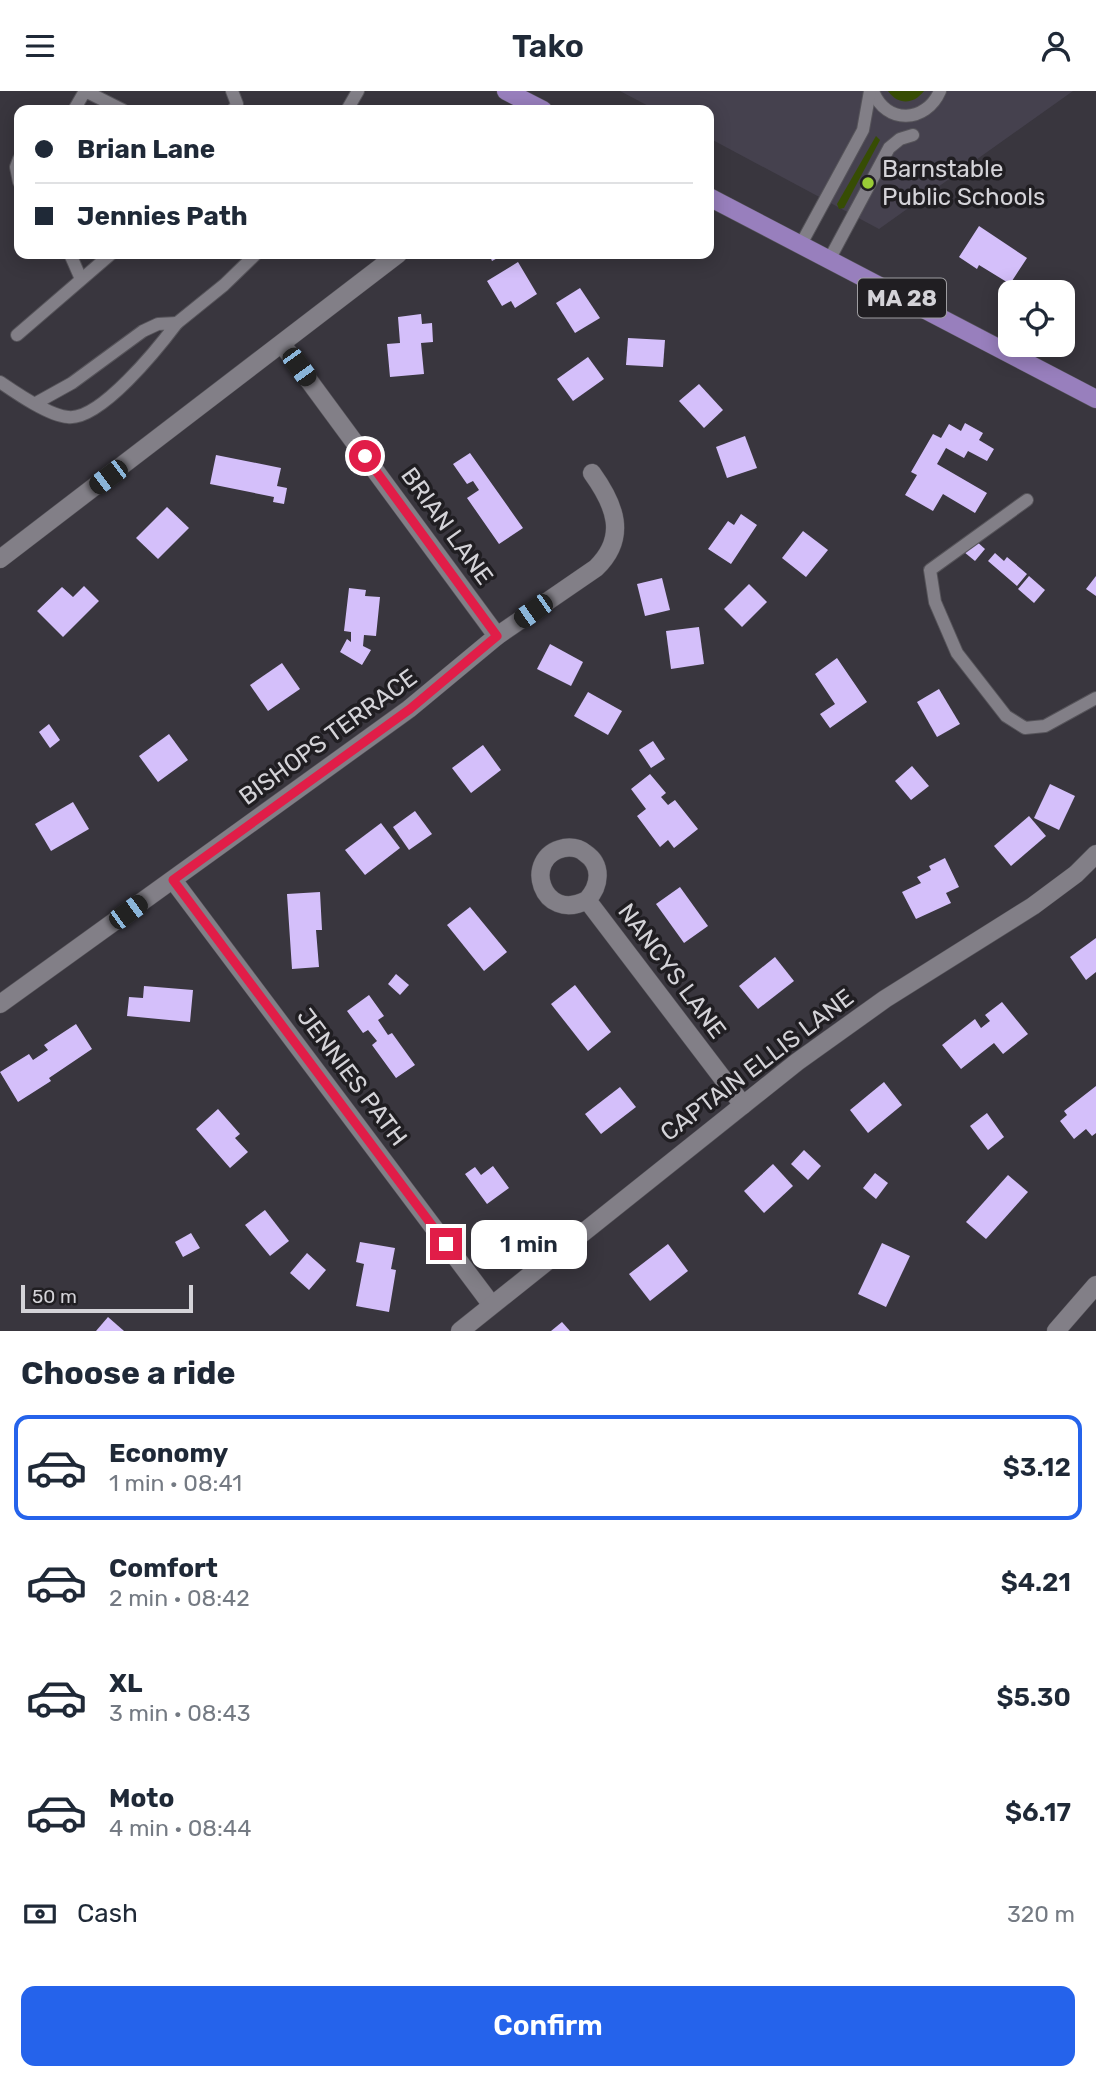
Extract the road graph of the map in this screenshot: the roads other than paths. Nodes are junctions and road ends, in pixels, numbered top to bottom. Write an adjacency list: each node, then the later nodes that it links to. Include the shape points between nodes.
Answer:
1 (506, 91): 6 (main road)
2 (871, 91): 7 (lane, via 893,114 916,115); 11 (lane, via 863,130)
3 (940, 91): 7 (lane)
4 (77, 105): 5 (lane, via 85,91)
5 (112, 105)
6 (533, 105)
7 (926, 110): 9 (lane)
8 (913, 135): 9 (lane)
9 (900, 139): 16 (lane, via 889,148)
10 (714, 200): 11 (main road, MA 28)
11 (800, 246): 16 (main road, MA 28)
12 (72, 259): 17 (lane)
13 (105, 259): 17 (lane)
14 (251, 259): 18 (lane)
15 (392, 259): 20 (street)
16 (829, 260): 22 (main road, MA 28)
17 (81, 279): 19 (lane)
18 (177, 323): 23 (lane, via 143,331 72,383); 23 (lane, via 152,357 109,397 78,417 66,418)
19 (16, 335)
20 (282, 344): 26 (street); 27 (street, BRIAN LANE)
21 (0, 382): 23 (lane)
22 (1096, 399)
23 (36, 403)
24 (592, 473): 27 (street, BISHOPS TERRACE, via 615,520 613,544 606,557)
25 (1027, 500): 28 (lane, via 930,570 935,602 957,653 1006,716 1025,728 1045,726)
26 (0, 559)
27 (497, 636): 30 (street, BISHOPS TERRACE, via 410,709)
28 (1096, 698)
29 (1096, 854): 33 (street, CAPTAIN ELLIS LANE, via 1044,899 885,999)
30 (173, 880): 32 (street, BISHOPS TERRACE); 35 (street, JENNIES PATH)
31 (587, 900): 33 (street, NANCYS LANE)
32 (0, 1004)
33 (743, 1105): 35 (street, CAPTAIN ELLIS LANE)
34 (1096, 1285): 37 (street)
35 (491, 1304): 36 (street, CAPTAIN ELLIS LANE)
36 (460, 1331)
37 (1056, 1331)

